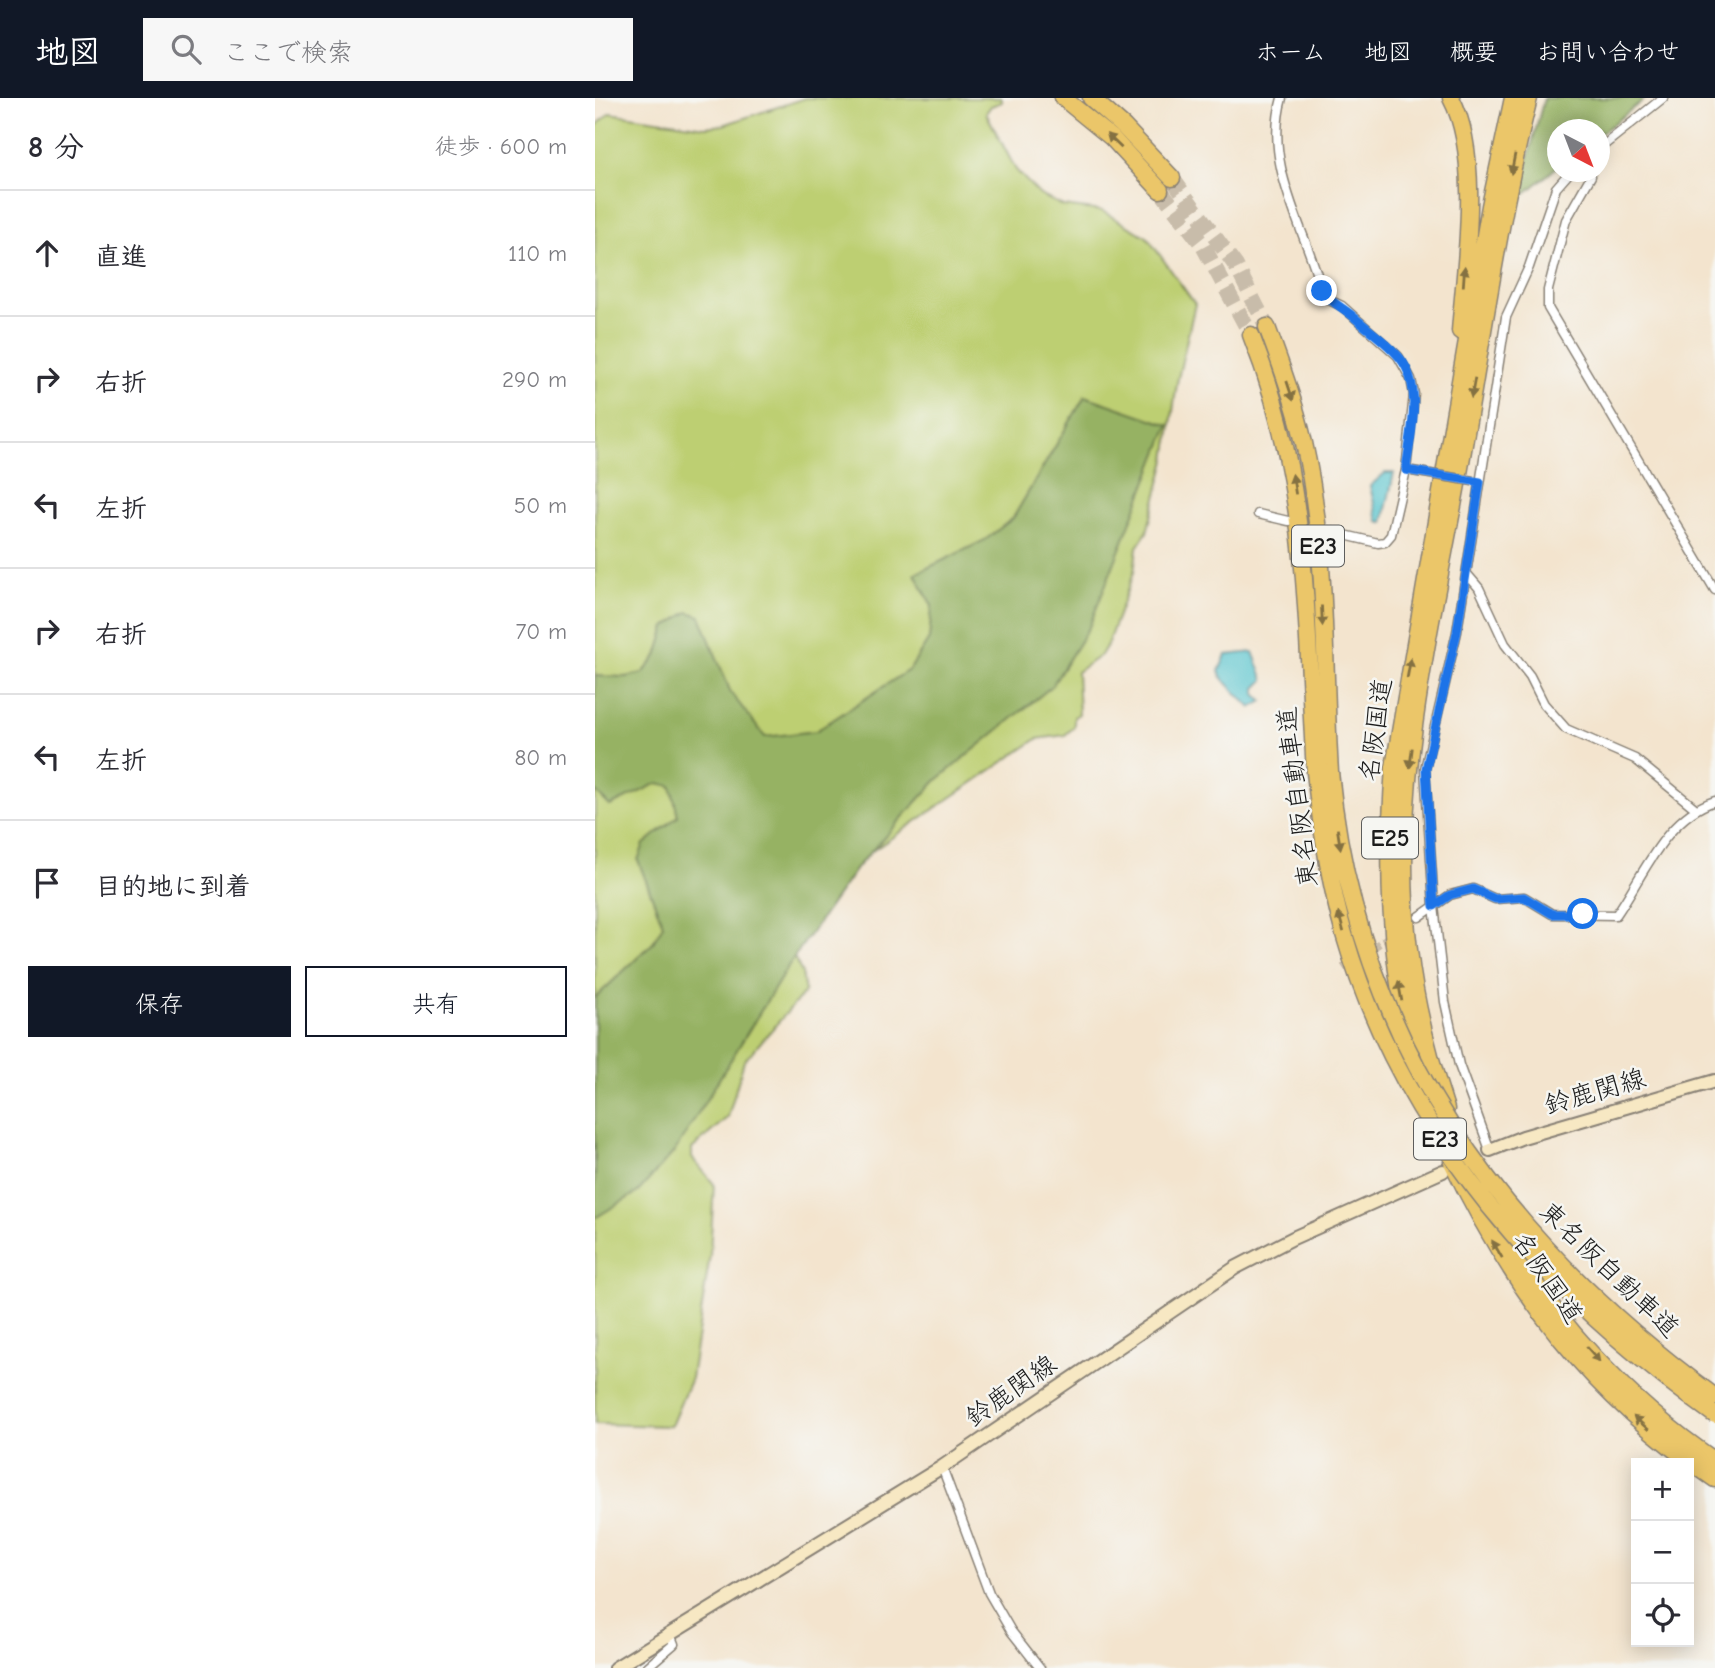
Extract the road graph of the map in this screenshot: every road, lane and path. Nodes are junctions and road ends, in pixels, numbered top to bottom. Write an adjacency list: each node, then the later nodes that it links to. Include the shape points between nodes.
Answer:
1 (1063, 98): 12 (highway, one-way to 1, via 1112,138)
2 (1091, 98): 9 (highway)
3 (1282, 98): 16 (street, via 1275,140 1280,169 1322,291 1398,356 1411,379)
4 (1451, 98): 15 (highway, one-way to 4, via 1469,188 1465,143)
5 (1513, 98): 15 (highway, 名阪国道 / E25)
6 (1530, 98): 33 (highway, 名阪国道 / E25, one-way to 33, via 1518,139 1416,722 1405,817 1409,948 1422,1028 1444,1101 1502,1229 1547,1299 1601,1364)
7 (1663, 98): 8 (street)
8 (1610, 140)
9 (1173, 178)
10 (1563, 182): 17 (street, via 1552,199 1506,317)
11 (1588, 182): 22 (street, via 1566,220 1548,290 1548,308)
12 (1160, 190)
13 (1267, 327): 23 (highway, 東名阪自動車道 / E23, one-way to 23, via 1294,405 1311,484 1319,563)
14 (1251, 335): 23 (highway, 東名阪自動車道 / E23, one-way to 14, via 1295,485 1278,410)
15 (1454, 417): 33 (highway, 名阪国道 / E25, one-way to 15, via 1643,1425 1592,1376 1510,1271 1452,1161 1408,1033 1393,947 1390,819 1400,718)
16 (1409, 470): 17 (street, bridge); 20 (street, via 1395,528 1385,542)
17 (1476, 482): 21 (street)
18 (1258, 514): 19 (street)
19 (1288, 521)
20 (1328, 531)
21 (1467, 574): 25 (street, via 1543,704 1566,729 1635,759); 26 (street, via 1426,769)
22 (1715, 590)
23 (1323, 772): 31 (highway, 東名阪自動車道 / E23, one-way to 31, bridge, via 1360,933 1391,1015 1429,1094 1476,1165 1530,1230 1612,1312); 32 (highway, 東名阪自動車道 / E23, one-way to 23, bridge, via 1629,1349 1554,1278 1487,1204 1433,1128 1376,1021 1345,935 1325,851)
24 (1715, 801): 25 (street)
25 (1695, 808): 26 (street, via 1647,860 1616,915 1552,914 1524,897 1495,899 1473,889 1450,895)
26 (1434, 906): 27 (street); 29 (street, via 1445,1002 1459,1065)
27 (1419, 917)
28 (1715, 1082): 29 (main road, 鈴鹿関線)
29 (1490, 1150)
30 (1443, 1171): 35 (main road, 鈴鹿関線, via 1235,1268)
31 (1715, 1397)
32 (1715, 1415)
33 (1691, 1453): 34 (highway, E25); 36 (highway, 名阪国道 / E25); 37 (highway, E25)
34 (1715, 1459)
35 (941, 1467): 38 (main road, 鈴鹿関線); 41 (street, via 989,1593)
36 (1715, 1479)
37 (1715, 1487)
38 (670, 1634): 39 (main road, 鈴鹿関線); 40 (street, via 674,1644)
39 (615, 1668)
40 (646, 1668)
41 (1040, 1668)

